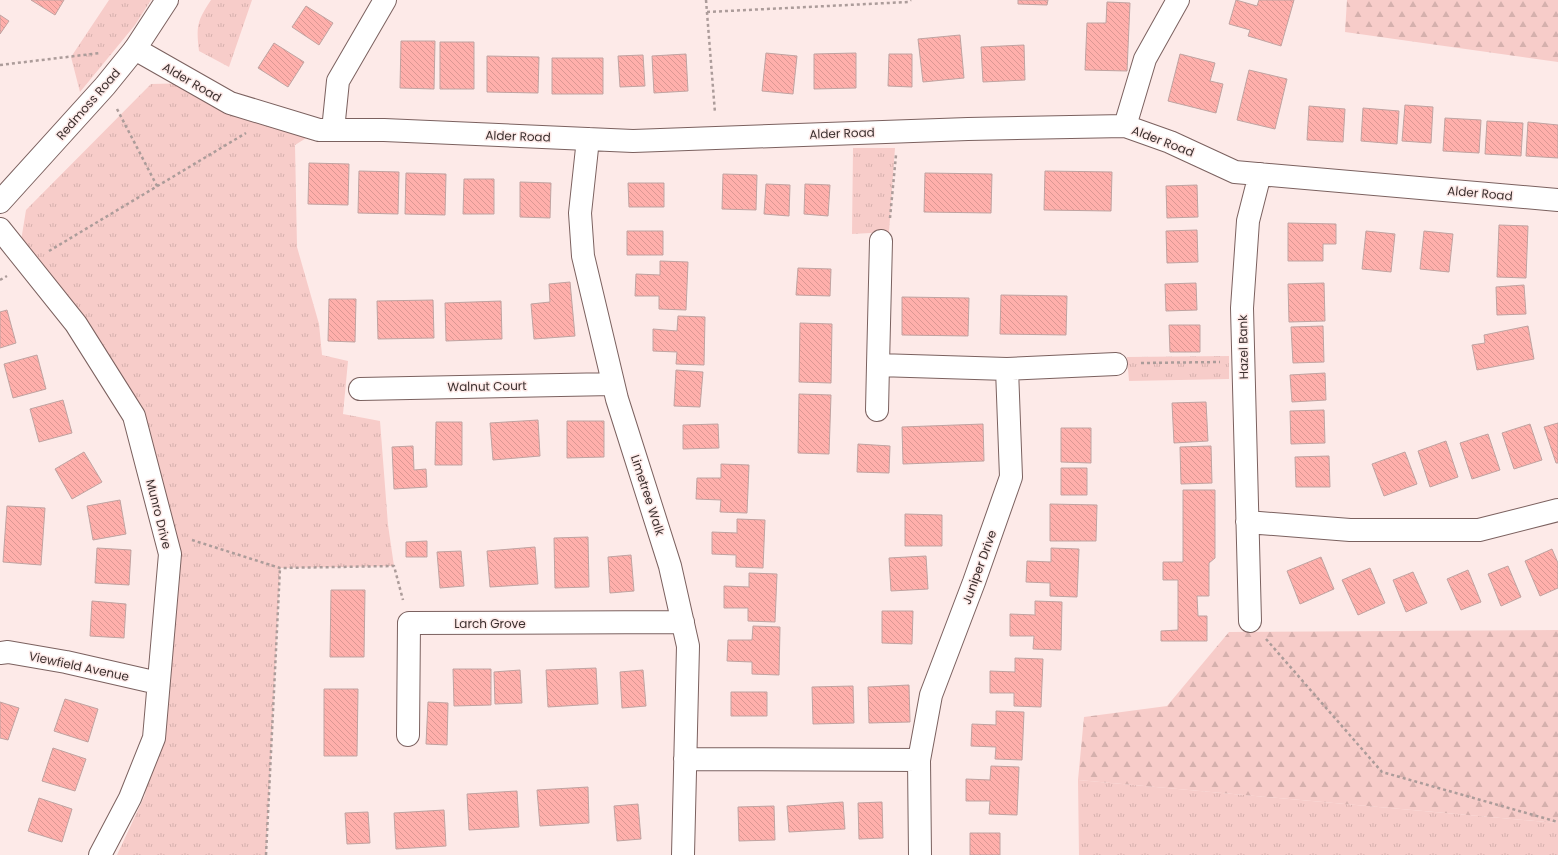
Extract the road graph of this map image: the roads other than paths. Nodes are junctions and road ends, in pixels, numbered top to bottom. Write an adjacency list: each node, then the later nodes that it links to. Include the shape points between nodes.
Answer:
1 (167, 0): 4 (street, Redmoss Road)
2 (385, 0): 6 (street, via 338,81)
3 (1178, 0): 5 (street, via 1145,59)
4 (135, 49): 6 (street, Alder Road, via 230,103 318,130); 10 (street, Redmoss Road)
5 (1125, 126): 7 (street, Alder Road, via 633,141); 8 (street, Alder Road, via 1170,142 1235,172)
6 (333, 130): 7 (street, Alder Road)
7 (588, 139): 16 (street, Limetree Walk, via 580,213 583,256)
8 (1260, 174): 9 (street, Alder Road); 20 (street, Hazel Bank, via 1248,221 1242,308)
9 (1558, 200)
10 (0, 202)
11 (0, 230): 24 (street, Munro Drive, via 76,324 134,416 170,554)
12 (881, 241): 14 (street)
13 (1116, 364): 15 (street)
14 (878, 365): 15 (street); 18 (street)
15 (1007, 369): 27 (street, Juniper Drive, via 1011,477 931,695)
16 (613, 384): 17 (street, Walnut Court); 22 (street, Limetree Walk, via 670,566)
17 (360, 389)
18 (877, 410)
19 (1558, 510): 20 (street, via 1479,530 1350,530)
20 (1248, 522): 21 (street, Hazel Bank)
21 (1250, 621)
22 (683, 622): 25 (street, Larch Grove, via 409,623); 26 (street, Limetree Walk, via 688,646)
23 (0, 653): 24 (street, Viewfield Avenue, via 8,652 66,662)
24 (158, 683): 28 (street, Munro Drive, via 154,738 130,798)
25 (408, 734)
26 (685, 759): 27 (street); 29 (street, Limetree Walk)
27 (919, 760): 30 (street, Juniper Drive)
28 (100, 855)
29 (683, 855)
30 (920, 855)

